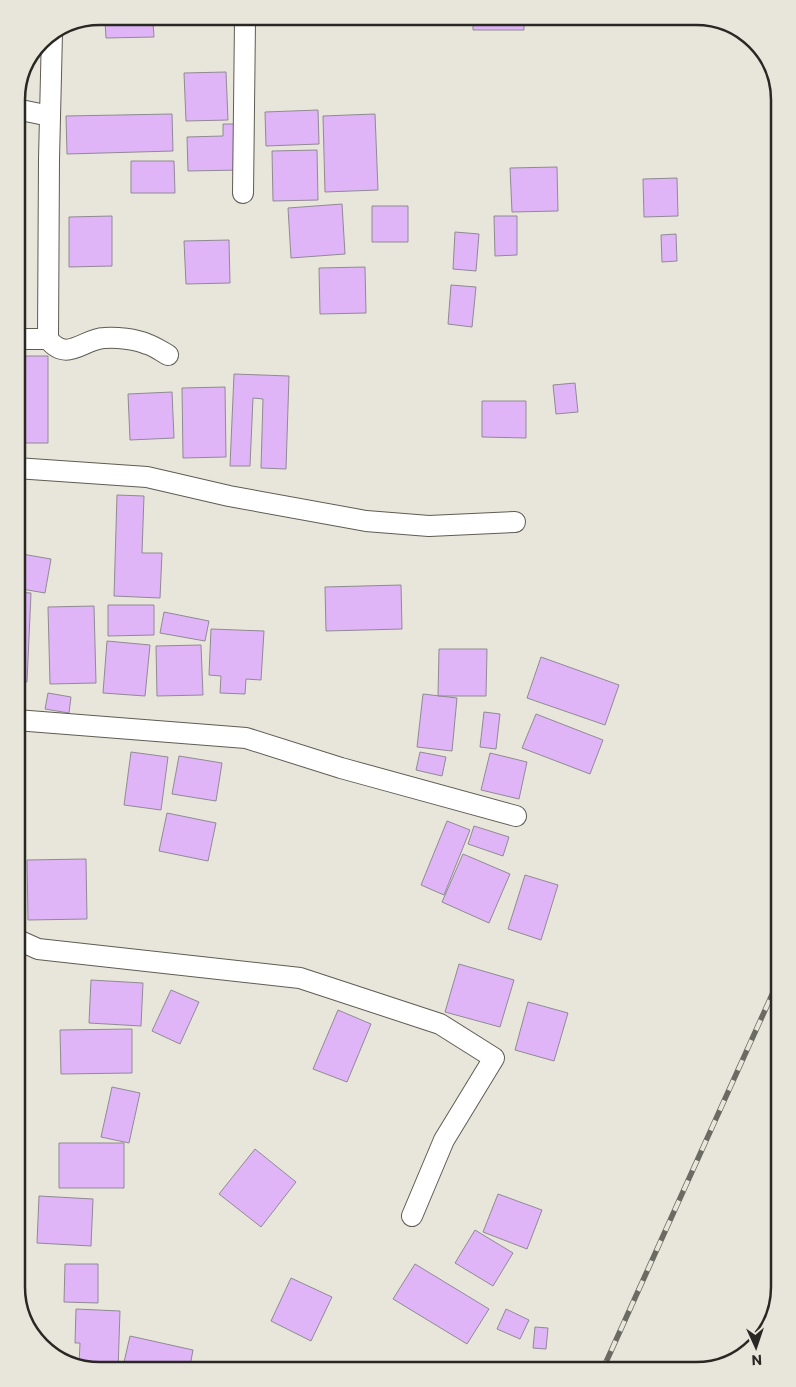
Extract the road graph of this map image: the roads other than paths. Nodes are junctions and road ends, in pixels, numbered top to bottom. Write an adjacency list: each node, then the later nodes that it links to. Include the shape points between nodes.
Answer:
1 (245, 25): 5 (street)
2 (52, 43): 4 (street)
3 (25, 111): 4 (street)
4 (50, 116): 7 (street)
5 (243, 193)
6 (25, 339): 7 (street)
7 (48, 339): 8 (street, via 54,346 66,350 103,338 121,339 146,343)
8 (168, 355)
9 (25, 469): 10 (street, via 147,477 366,521 429,526)
10 (515, 522)
11 (25, 721): 12 (street, via 246,738)
12 (516, 816)
13 (25, 943): 14 (street, via 38,949 300,978 440,1024 494,1058 444,1140)
14 (412, 1216)

